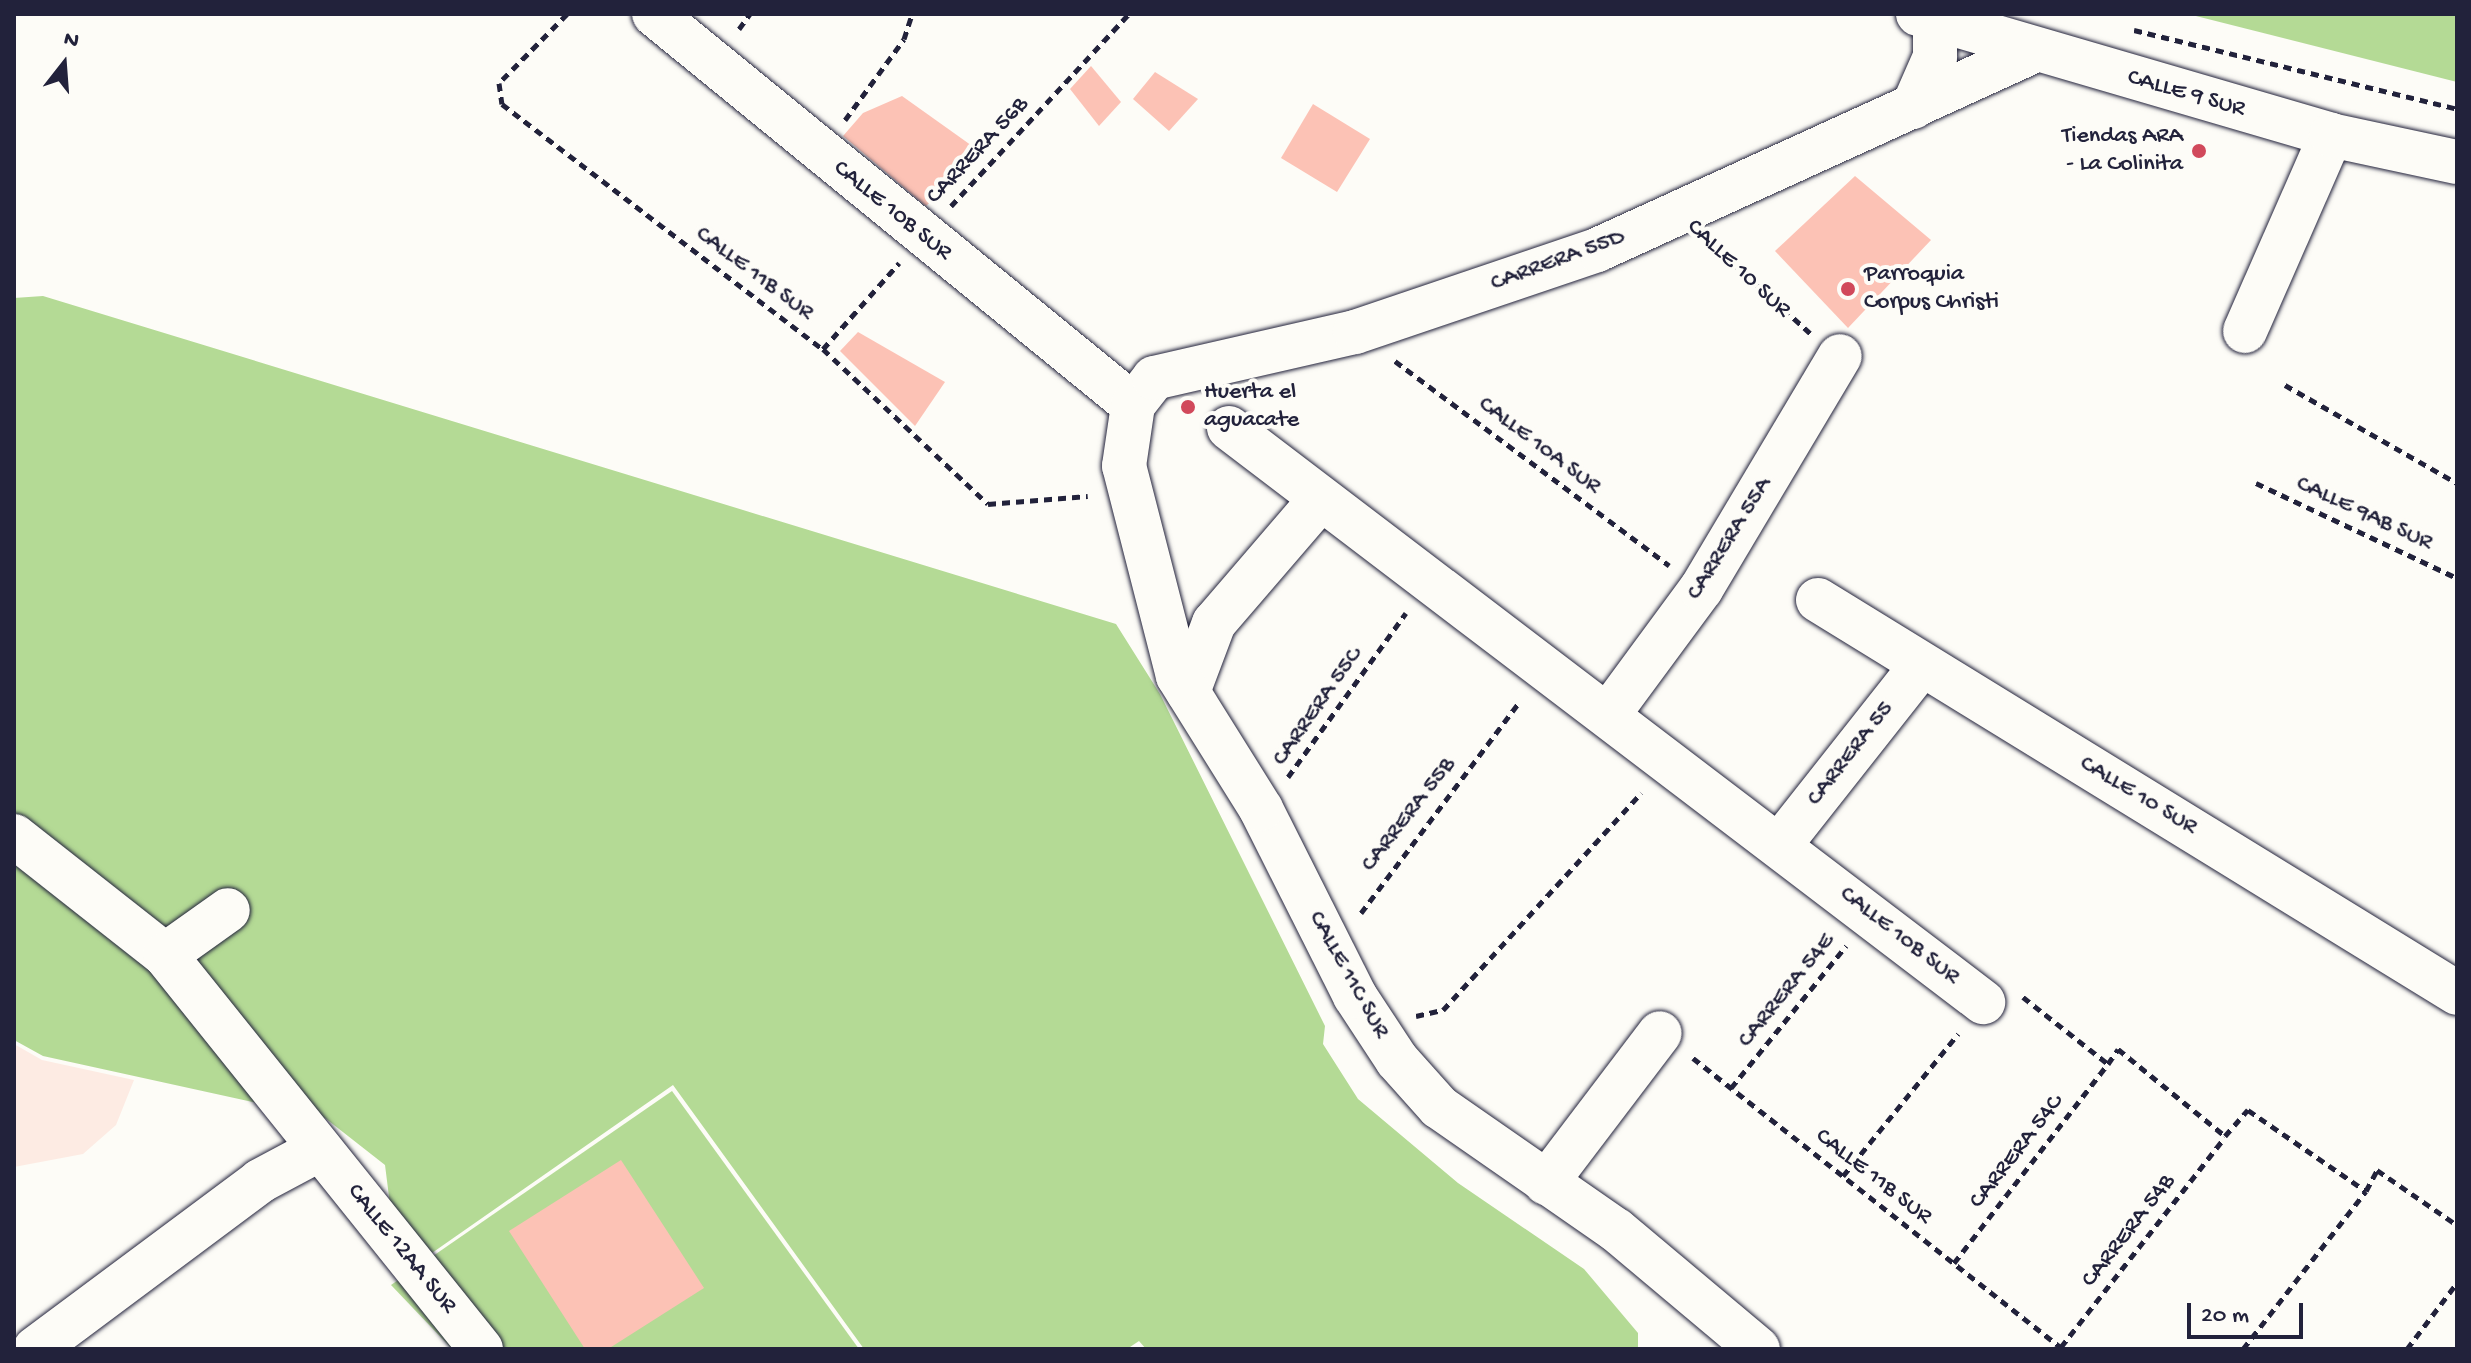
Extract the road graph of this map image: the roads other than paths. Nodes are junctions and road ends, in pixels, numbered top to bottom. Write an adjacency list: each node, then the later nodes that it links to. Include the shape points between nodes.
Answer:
1 (654, 14): 9 (street, CALLE 10B SUR)
2 (1926, 17): 3 (street, CALLE 9 SUR); 4 (street, via 1935,57)
3 (2030, 53): 4 (street, CARRERA 55D); 5 (street, CALLE 9 SUR)
4 (1913, 107): 9 (street, CARRERA 55D, via 1597,250 1355,332 1154,378)
5 (2331, 135): 6 (street, CALLE 9 SUR); 7 (street)
6 (2456, 166)
7 (2245, 331)
8 (1840, 356): 17 (street, CARRERA 55A, via 1701,589)
9 (1133, 405): 14 (street, CALLE 11C SUR, via 1128,479)
10 (1229, 428): 11 (street, CALLE 10B SUR)
11 (1319, 501): 13 (street); 17 (street, CALLE 10B SUR)
12 (1818, 600): 15 (street, CALLE 10 SUR)
13 (1214, 623): 14 (street); 16 (street)
14 (1169, 643): 16 (street, CALLE 11C SUR)
15 (1921, 666): 19 (street, CARRERA 55); 22 (street, CALLE 10 SUR)
16 (1188, 692): 26 (street, CALLE 11C SUR, via 1261,809 1379,1033 1439,1107)
17 (1608, 715): 19 (street, CALLE 10B SUR)
18 (14, 836): 21 (street, CALLE 12AA SUR)
19 (1782, 842): 23 (street, CALLE 10B SUR)
20 (228, 910): 21 (street)
21 (165, 955): 25 (street, CALLE 12AA SUR)
22 (2457, 993)
23 (1983, 1002)
24 (1660, 1033): 26 (street)
25 (320, 1149): 27 (street, via 260,1181); 28 (street, CALLE 12AA SUR)
26 (1546, 1183): 29 (street, CALLE 11C SUR, via 1616,1230)
27 (46, 1338)
28 (481, 1349)
29 (1758, 1349)

